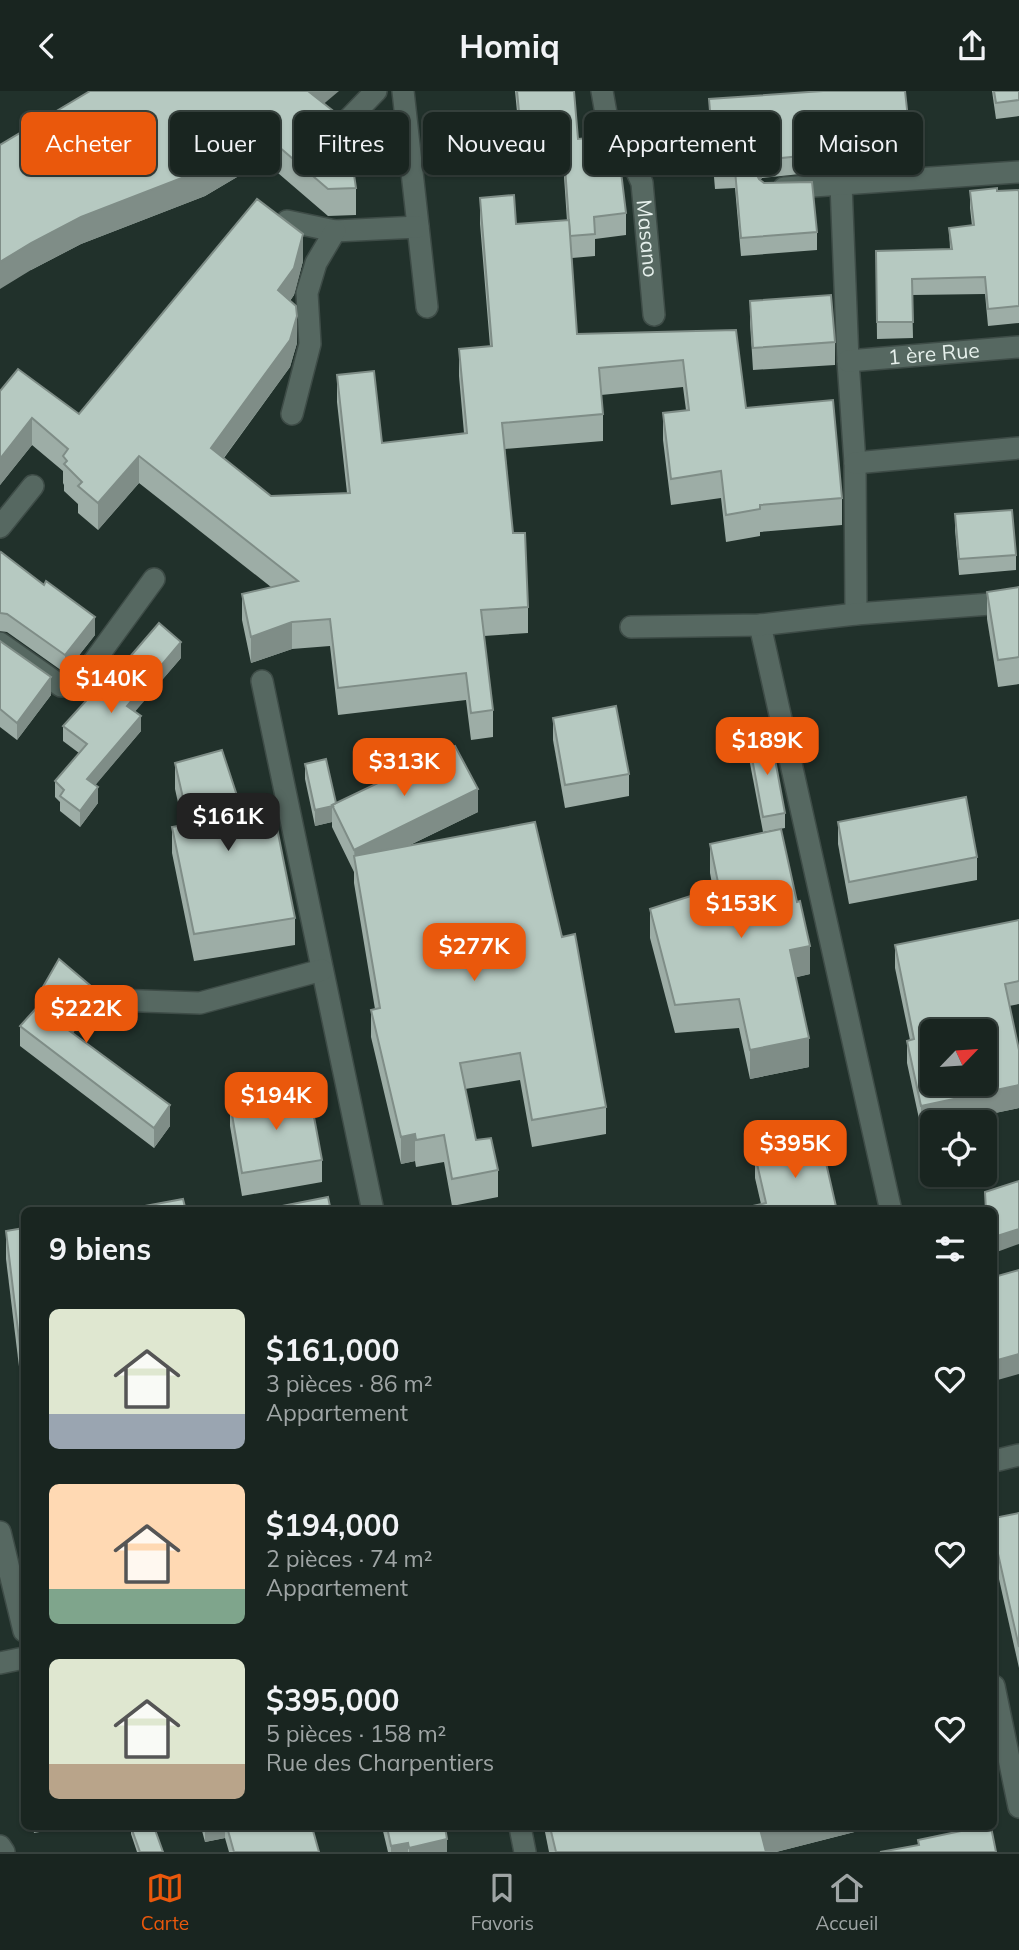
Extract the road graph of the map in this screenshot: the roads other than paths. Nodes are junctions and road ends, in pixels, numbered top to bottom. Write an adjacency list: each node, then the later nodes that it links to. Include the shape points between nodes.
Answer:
1 (376, 91): 4 (street)
2 (403, 91): 9 (street)
3 (602, 91): 12 (street, Masano, via 610,136 642,183)
4 (356, 112)
5 (1019, 172): 6 (street)
6 (841, 184): 7 (street); 14 (street)
7 (769, 190)
8 (286, 221): 10 (street)
9 (418, 227): 10 (street); 11 (street)
10 (335, 231): 15 (street, via 316,263 307,292 310,344)
11 (427, 307)
12 (654, 314)
13 (1019, 347): 14 (street, 1 ère Rue)
14 (848, 361): 17 (street)
15 (292, 414)
16 (1019, 448): 17 (street)
17 (855, 463): 22 (street)
18 (33, 486): 19 (street)
19 (0, 527)
20 (154, 579): 25 (street, via 79,682 70,686 61,686)
21 (1019, 602): 22 (street)
22 (856, 614): 23 (street)
23 (760, 625): 24 (street); 30 (street)
24 (631, 627)
25 (0, 643)
26 (262, 681): 27 (street)
27 (322, 970): 28 (street, via 200,1003); 29 (street)
28 (114, 1000)
29 (372, 1207)
30 (890, 1207)
31 (1019, 1455): 32 (street)
32 (997, 1460)
33 (0, 1532): 34 (street)
34 (21, 1619)
35 (21, 1659): 36 (street)
36 (0, 1663)
37 (997, 1701): 38 (street)
38 (1019, 1807)
39 (521, 1830): 42 (street)
40 (0, 1846): 41 (street)
41 (4, 1852)
42 (525, 1852)

